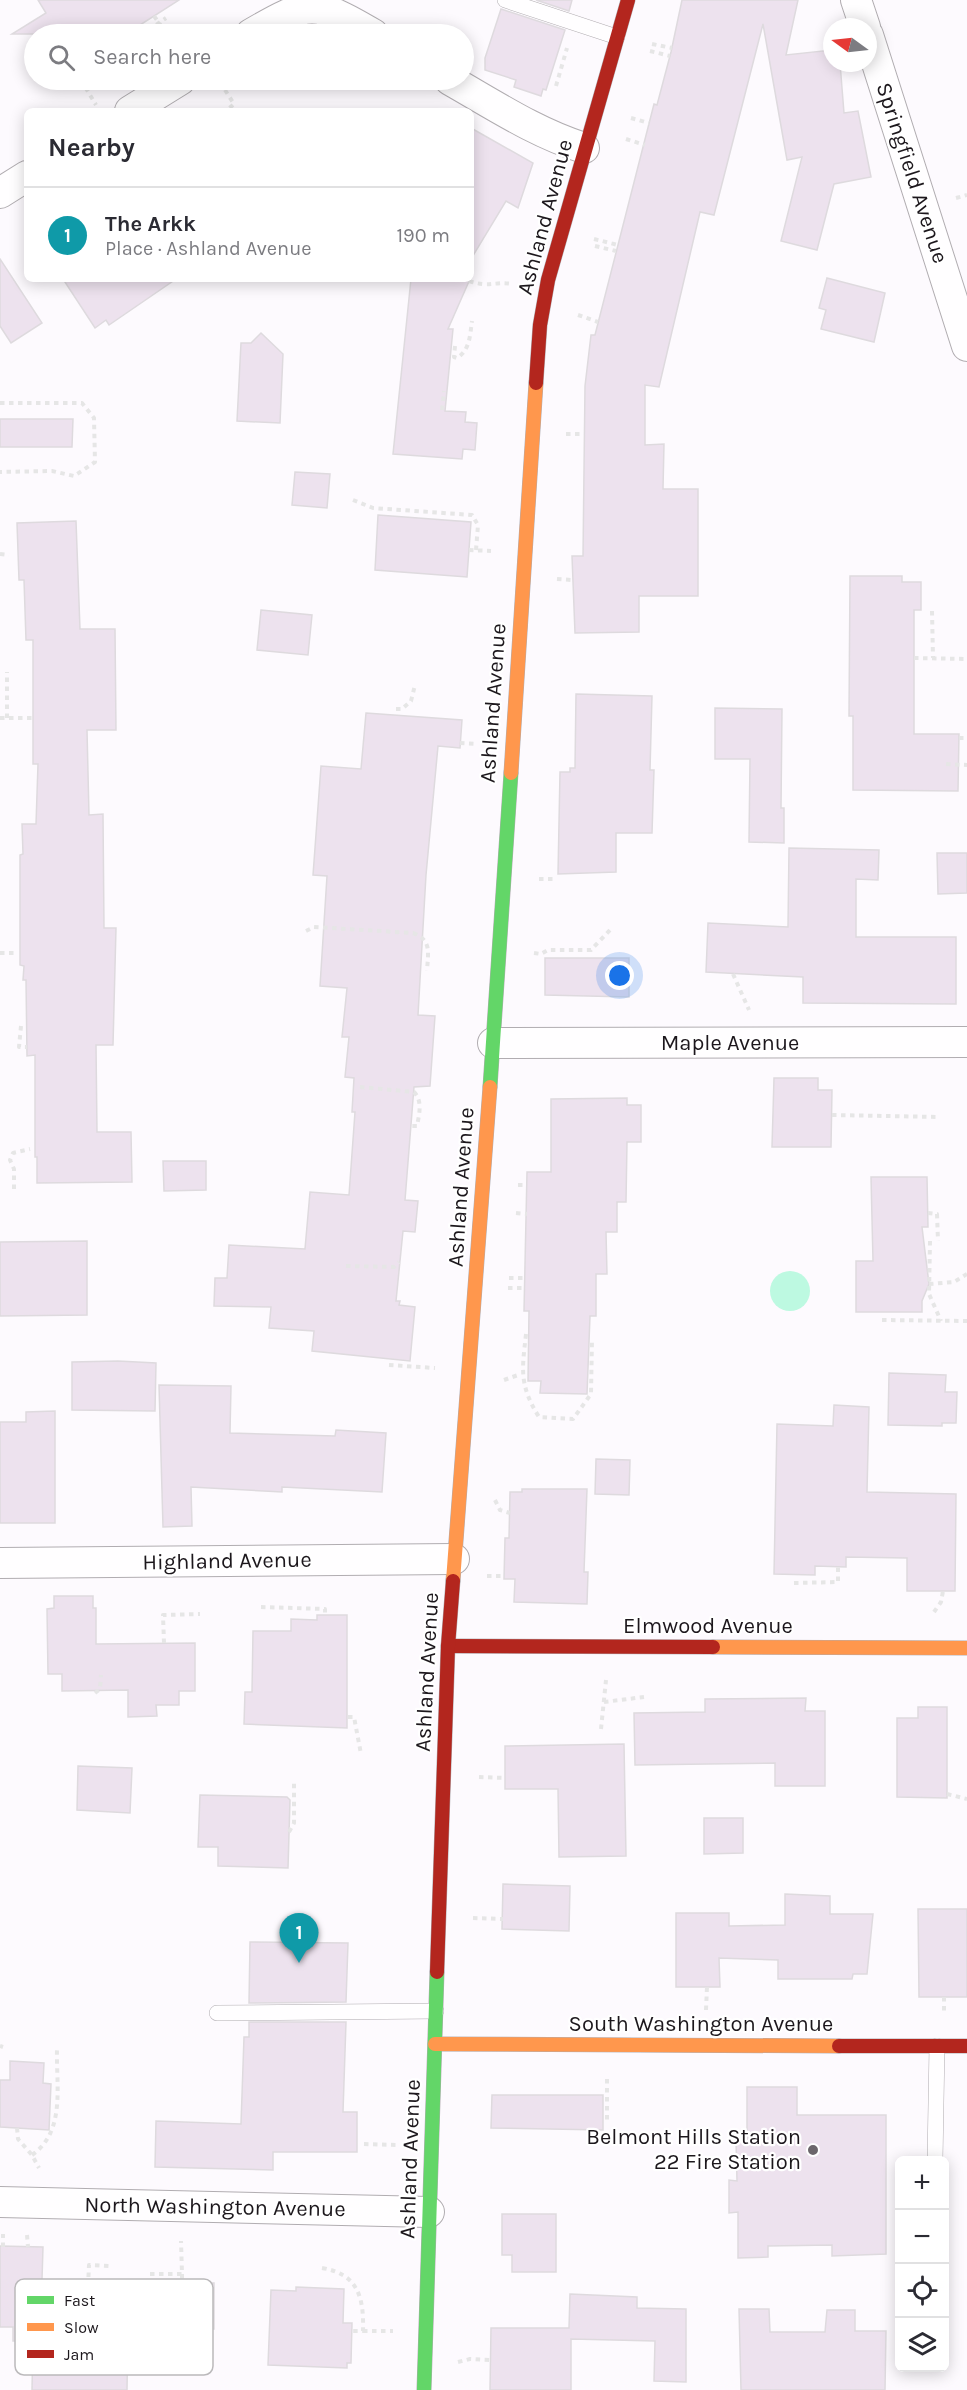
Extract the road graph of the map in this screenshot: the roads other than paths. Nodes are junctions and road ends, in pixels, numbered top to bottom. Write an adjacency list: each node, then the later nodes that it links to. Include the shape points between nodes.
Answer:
1 (505, 0): 8 (lane)
2 (628, 0): 8 (street, Ashland Avenue)
3 (856, 0): 5 (street)
4 (328, 4): 6 (street, via 296,9); 7 (street)
5 (863, 18)
6 (269, 24)
7 (358, 24)
8 (617, 37): 13 (street, Ashland Avenue)
9 (877, 63): 16 (street, Springfield Avenue)
10 (164, 90): 12 (street)
11 (468, 90): 13 (street, via 555,139)
12 (135, 108)
13 (584, 148): 18 (street, Ashland Avenue, via 545,292 540,325)
14 (24, 178): 15 (street)
15 (0, 193)
16 (967, 345)
17 (967, 1042): 18 (street, Maple Avenue)
18 (493, 1043): 19 (street, Ashland Avenue)
19 (454, 1559): 20 (street, Highland Avenue); 21 (street, Ashland Avenue)
20 (0, 1563)
21 (448, 1646): 22 (street, Elmwood Avenue); 23 (street, Ashland Avenue)
22 (967, 1648)
23 (435, 2011): 24 (lane); 25 (street, Ashland Avenue)
24 (217, 2013)
25 (435, 2044): 26 (street, South Washington Avenue); 30 (street, Ashland Avenue)
26 (937, 2046): 27 (street, South Washington Avenue); 28 (lane)
27 (967, 2046)
28 (935, 2156)
29 (0, 2202): 30 (street, North Washington Avenue)
30 (429, 2211): 31 (street, Ashland Avenue)
31 (424, 2390)

